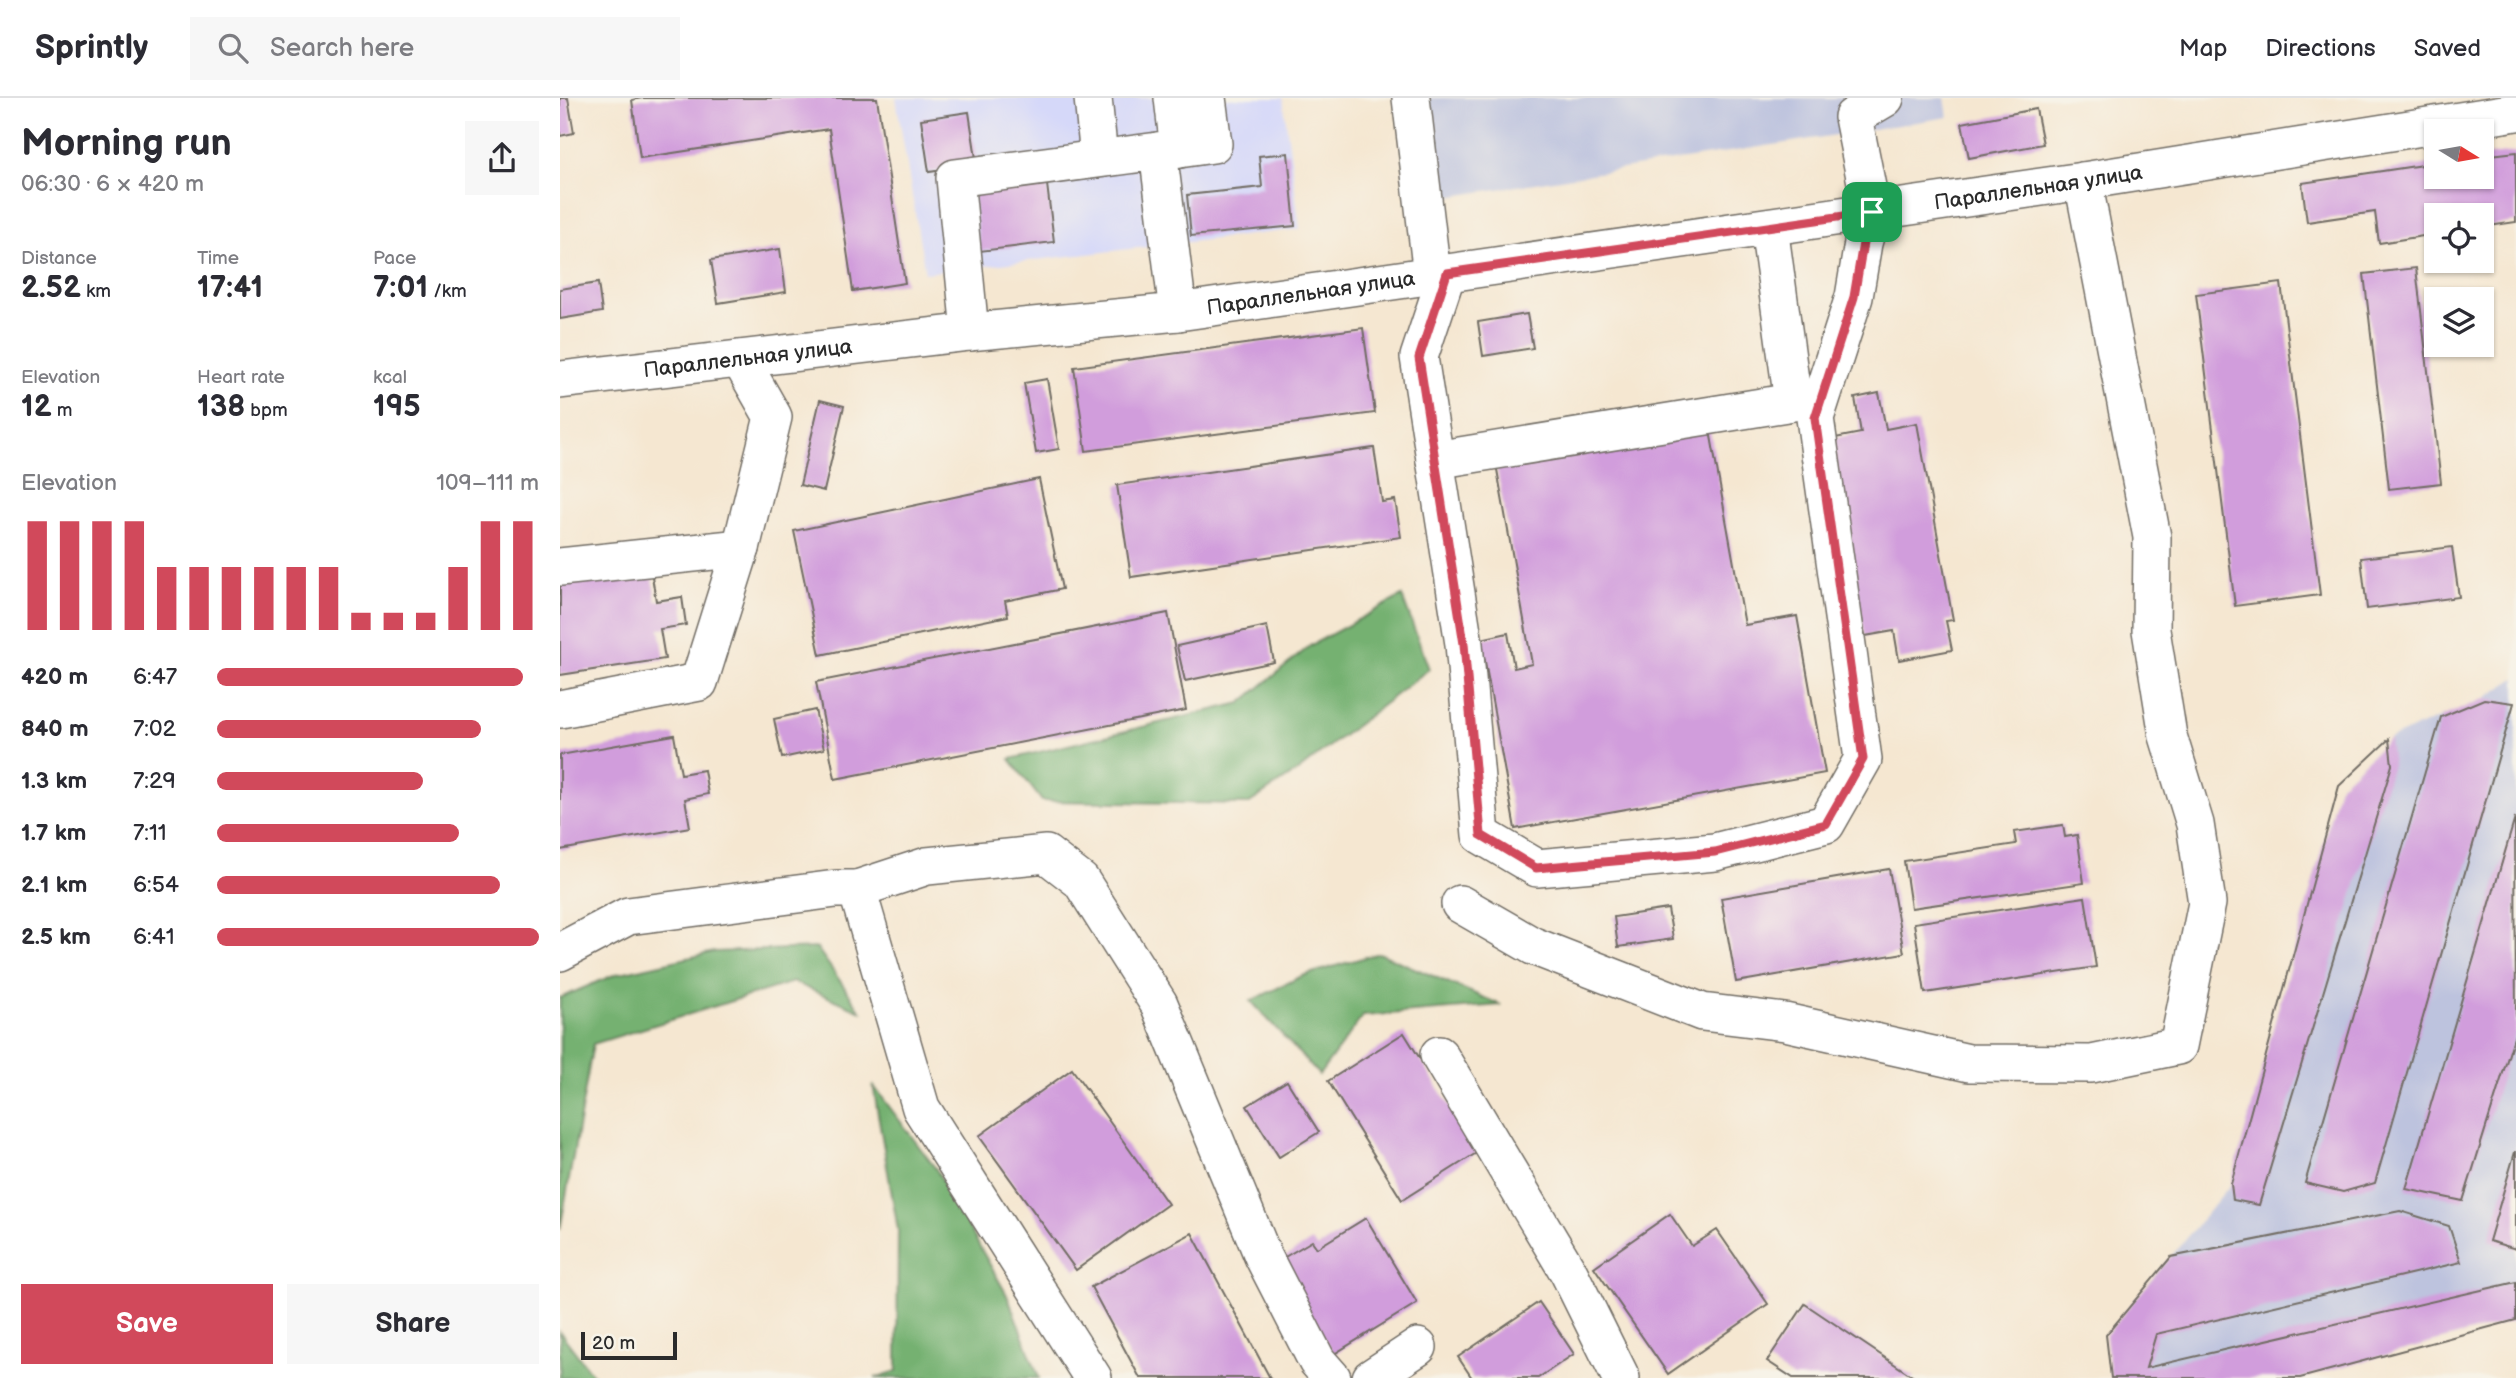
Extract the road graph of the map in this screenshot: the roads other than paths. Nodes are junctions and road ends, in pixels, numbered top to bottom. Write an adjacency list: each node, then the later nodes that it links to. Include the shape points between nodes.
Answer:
1 (1093, 98): 8 (street)
2 (1173, 98): 7 (street)
3 (1207, 98): 7 (street, via 1213,144)
4 (1411, 98): 12 (street)
5 (1885, 98): 10 (street, via 1853,117)
6 (2516, 112): 9 (street, Параллельная улица)
7 (1168, 150): 8 (street); 13 (street)
8 (1099, 159): 14 (street, via 955,178)
9 (2083, 181): 10 (street, Параллельная улица); 22 (street, via 2152,537 2151,630 2166,723 2195,824 2207,903 2178,1046 2091,1064 1969,1063 1785,1022 1702,1012 1533,946)
10 (1872, 212): 11 (street, Параллельная улица); 17 (street, via 1854,297 1815,418 1863,759 1826,824 1715,852 1536,868 1481,835 1464,644)
11 (1769, 227): 12 (street, Параллельная улица); 17 (street, via 1793,402)
12 (1439, 274): 13 (street, Параллельная улица); 17 (street, via 1419,358)
13 (1178, 312): 14 (street, Параллельная улица)
14 (970, 332): 15 (street, Параллельная улица)
15 (740, 359): 16 (street, Параллельная улица); 18 (street, via 773,417)
16 (560, 380)
17 (1435, 460)
18 (741, 548): 19 (street); 20 (street, via 699,682)
19 (560, 567)
20 (560, 709)
21 (857, 889): 23 (street, via 628,916); 26 (street, via 921,1108); 27 (street, via 927,866 1046,854 1081,881 1159,1004 1263,1256 1317,1362)
22 (1460, 904)
23 (560, 952)
24 (1439, 1055): 29 (street, via 1569,1273)
25 (1418, 1347): 28 (street)
26 (1093, 1378)
27 (1332, 1378)
28 (1371, 1378)
29 (1621, 1378)

